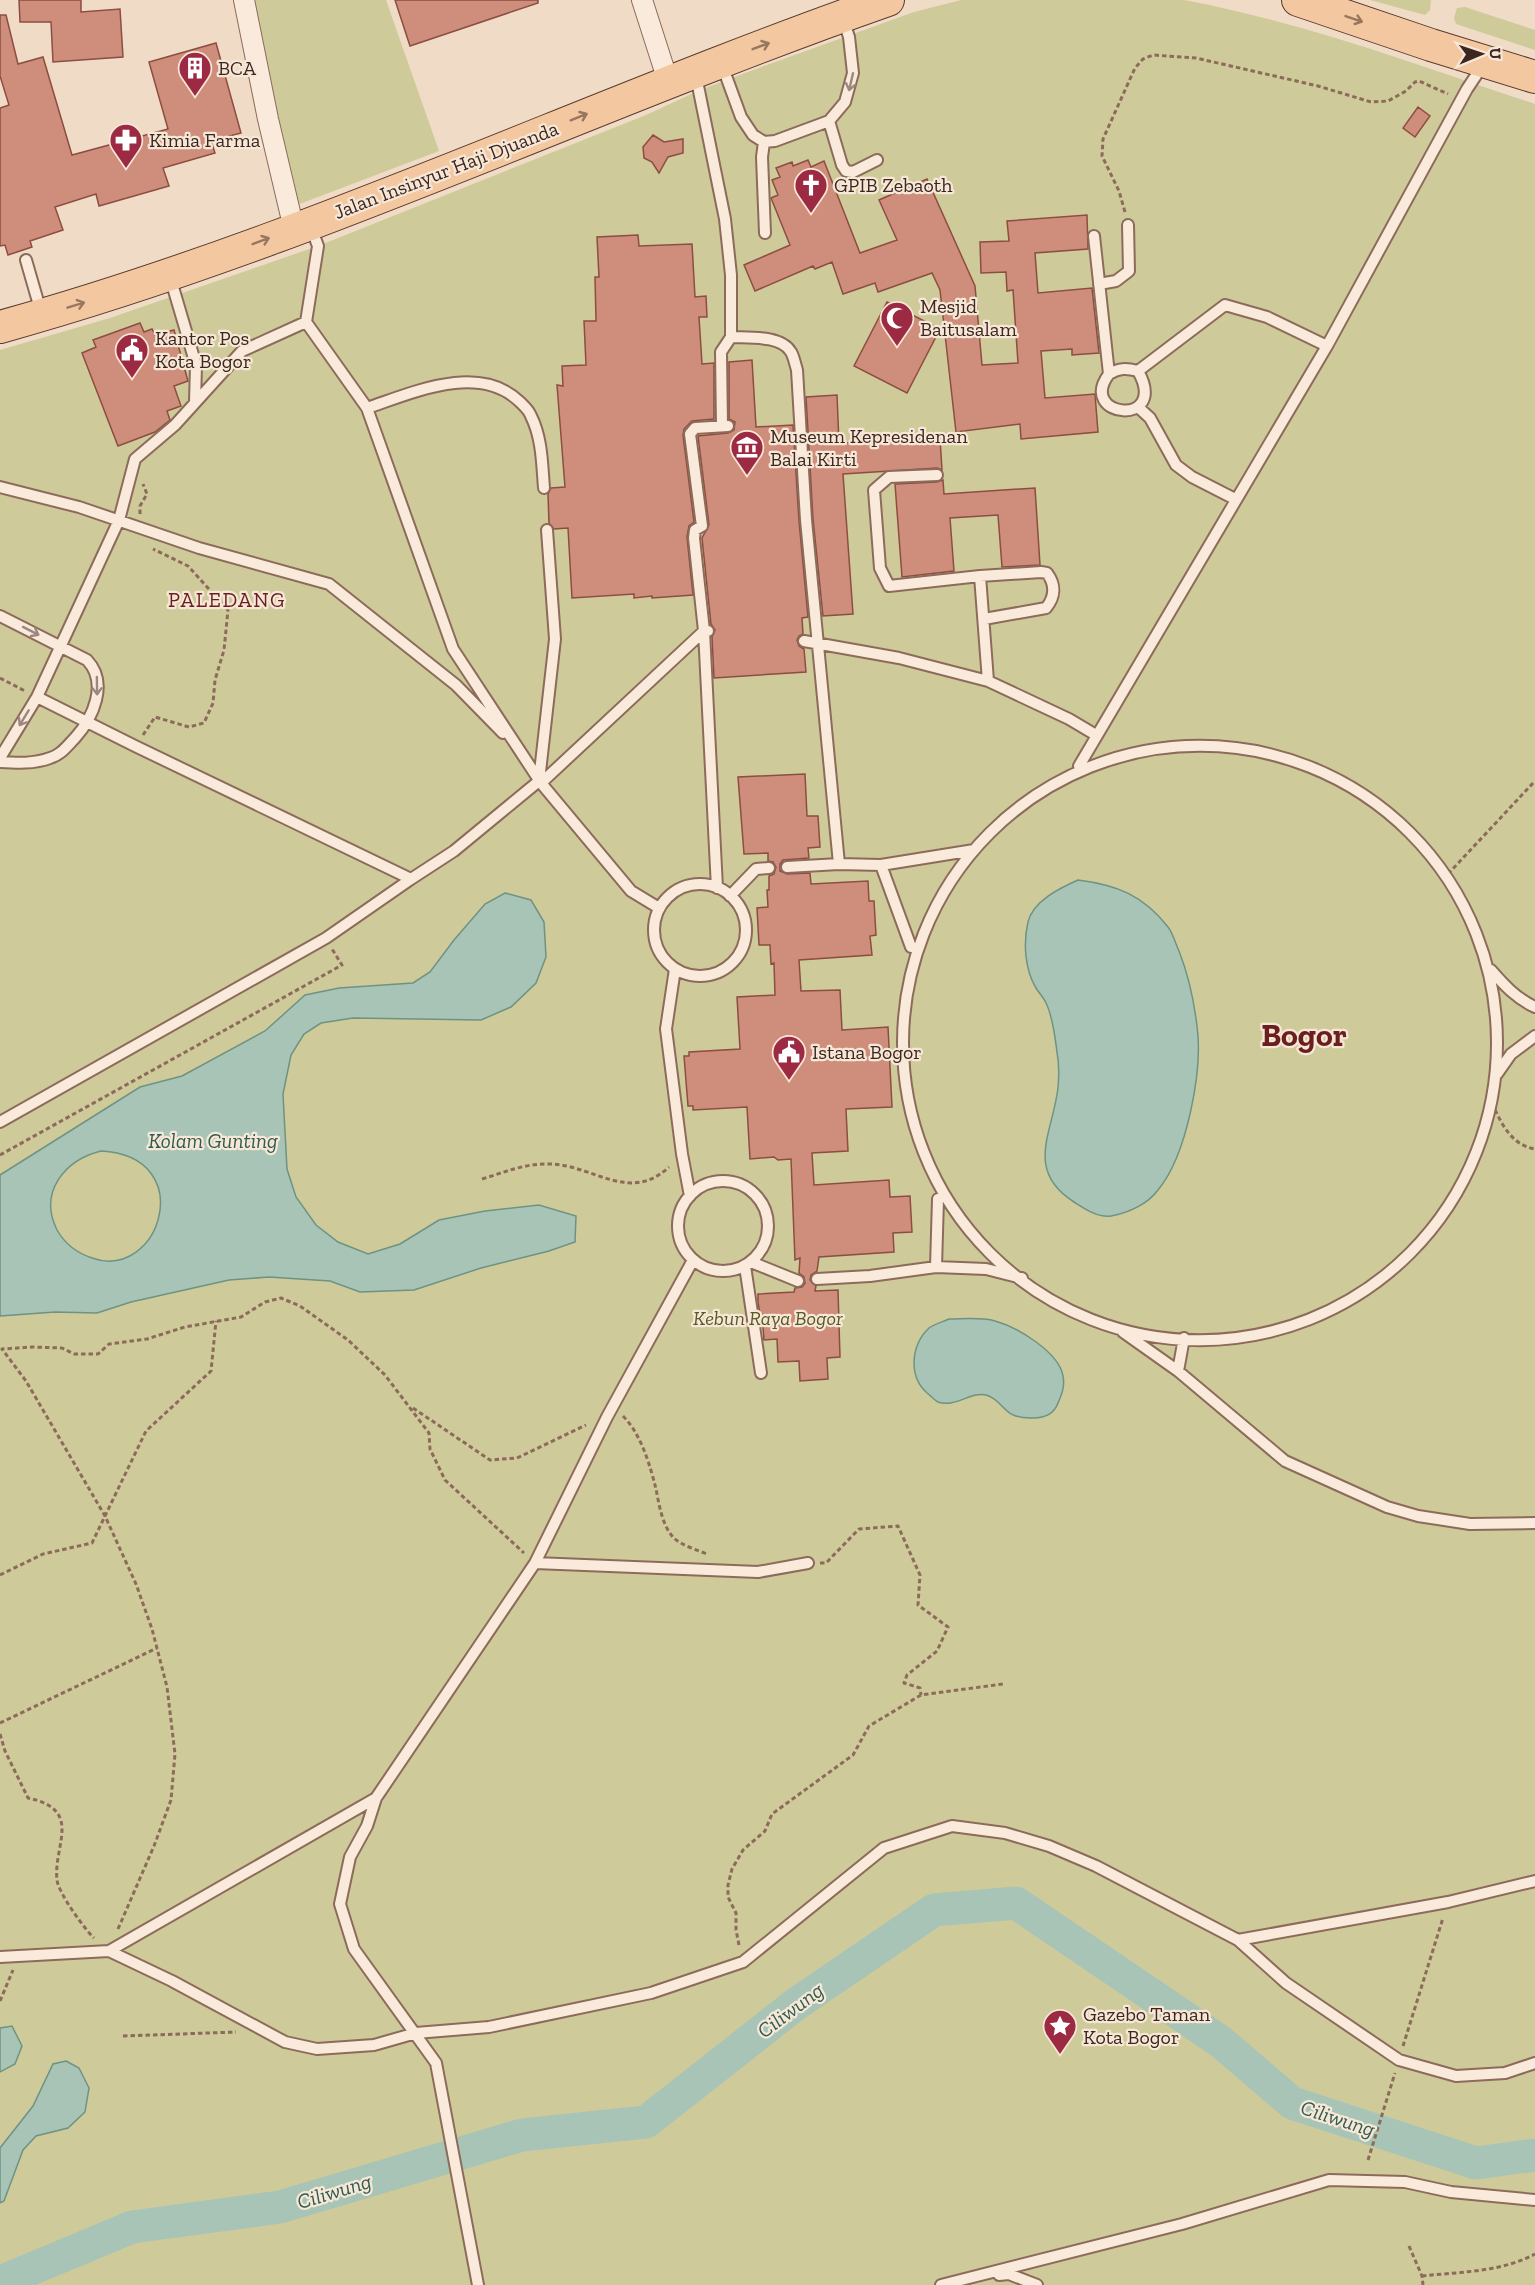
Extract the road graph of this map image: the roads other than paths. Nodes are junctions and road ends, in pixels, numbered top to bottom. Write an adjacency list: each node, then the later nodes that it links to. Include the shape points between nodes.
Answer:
1 (244, 0): 12 (street, via 268,119)
2 (642, 0): 6 (street)
3 (1298, 0): 5 (main road, one-way to 5)
4 (866, 6): 6 (main road, Jalan Insinyur Haji Djuanda, one-way to 4); 8 (lane, one-way to 8, via 849,37 851,87 845,102)
5 (1484, 62): 7 (main road); 22 (lane)
6 (694, 71): 9 (lane); 12 (main road, Jalan Insinyur Haji Djuanda, one-way to 6, via 465,165); 21 (lane, via 725,219 731,275)
7 (1535, 77)
8 (829, 121): 9 (lane); 10 (lane, via 846,171 854,172)
9 (764, 142): 13 (lane)
10 (877, 160)
11 (1128, 225): 17 (lane, via 1129,271 1116,281)
12 (302, 226): 16 (main road, Jalan Insinyur Haji Djuanda, one-way to 12); 19 (lane, via 318,246)
13 (765, 233)
14 (1094, 236): 17 (lane)
15 (26, 260): 18 (lane)
16 (169, 273): 18 (main road, Jalan Insinyur Haji Djuanda, one-way to 16); 25 (lane, via 196,365)
17 (1099, 284): 24 (lane)
18 (42, 315): 20 (main road, Jalan Insinyur Haji Djuanda)
19 (306, 322): 25 (lane, via 242,351); 27 (lane)
20 (1, 323)
21 (731, 337): 37 (lane, via 721,352 725,426 694,428 690,434 703,526 695,530 694,538); 39 (lane, via 784,344 791,350 797,370 801,520)
22 (1327, 346): 23 (lane, via 1267,317 1225,305); 31 (lane)
23 (1138, 371): 24 (lane, via 1125,368); 26 (lane, via 1145,387)
24 (1109, 374): 26 (lane, via 1102,392 1108,405 1120,412)
25 (195, 402): 32 (lane, via 172,428 135,459)
26 (1138, 406): 31 (lane, via 1150,418 1176,465)
27 (367, 408): 30 (lane, via 439,385 471,382 498,387 530,412 538,431); 45 (lane, via 453,649)
28 (937, 475): 34 (lane, via 889,477 874,490 880,568 889,585)
29 (0, 487): 32 (lane)
30 (544, 488)
31 (1235, 500): 44 (lane)
32 (119, 520): 40 (lane); 45 (lane, via 199,548 329,584 456,685)
33 (547, 530): 48 (lane, via 555,639)
34 (980, 576): 36 (lane); 36 (lane, via 1047,573 1054,589 1046,608)
35 (0, 616): 40 (lane, one-way to 40)
36 (984, 619): 41 (lane)
37 (708, 631): 48 (lane); 55 (lane)
38 (804, 641): 39 (lane)
39 (818, 642): 41 (lane); 50 (lane)
40 (61, 647): 42 (lane); 43 (lane, one-way to 43, via 87,660 97,673 97,699)
41 (988, 681): 44 (lane)
42 (37, 697): 43 (lane); 46 (lane, one-way to 46)
43 (87, 722): 46 (lane, via 65,749 52,758 30,763); 54 (lane)
44 (1096, 735): 47 (lane)
45 (520, 751): 48 (lane)
46 (0, 760)
47 (1079, 766): 49 (lane); 59 (lane, via 1179,748 1235,750 1289,759 1348,784 1399,824 1448,874 1470,912)
48 (540, 782): 54 (lane); 57 (lane, via 631,891)
49 (974, 850): 51 (lane); 58 (lane)
50 (839, 864): 51 (lane); 52 (lane)
51 (881, 865): 58 (lane)
52 (787, 867)
53 (769, 868): 56 (lane, via 756,869)
54 (411, 879): 64 (lane, via 326,938)
55 (717, 888): 56 (lane); 57 (lane, via 681,888)
56 (730, 896): 60 (lane, via 745,922 741,952 719,973 689,975)
57 (659, 908): 60 (lane, via 655,939 662,957)
58 (911, 948): 66 (lane, via 900,1021 905,1111 920,1167)
59 (1489, 967): 61 (lane, via 1506,987); 63 (lane, via 1497,1005)
60 (675, 969): 65 (lane, via 666,1029)
61 (1535, 1007)
62 (1535, 1036): 63 (lane, via 1511,1054)
63 (1497, 1074): 74 (lane, via 1481,1142 1461,1189 1434,1229 1397,1268 1316,1317 1261,1332)
64 (0, 1122)
65 (690, 1196): 67 (lane, via 681,1211 678,1228); 68 (lane, via 716,1182 745,1186 756,1196 768,1222 767,1238)
66 (938, 1199): 69 (lane); 71 (lane, via 991,1251)
67 (693, 1260): 68 (lane, via 718,1271 732,1271); 78 (lane, via 607,1417)
68 (748, 1264): 72 (lane); 76 (lane)
69 (936, 1267): 70 (lane); 71 (lane, via 986,1269)
70 (817, 1279)
71 (1028, 1279): 73 (lane)
72 (798, 1281)
73 (1120, 1330): 74 (lane); 75 (lane)
74 (1189, 1338): 75 (lane)
75 (1178, 1371): 77 (lane, via 1285,1461 1387,1507 1470,1524)
76 (761, 1373)
77 (1535, 1523)
78 (535, 1563): 79 (lane, via 758,1572); 80 (lane)
79 (808, 1563)
80 (376, 1798): 83 (lane); 85 (lane, via 367,1826 350,1857 340,1904 354,1949)
81 (1535, 1881): 82 (lane, via 1448,1902)
82 (1238, 1940): 85 (lane, via 1096,1866 1049,1846 1005,1833 952,1826 884,1848 743,1962 651,1994 489,2027); 86 (lane, via 1286,1983 1399,2060 1456,2076 1505,2073)
83 (109, 1951): 84 (lane); 85 (lane, via 285,2042 317,2049 374,2045)
84 (0, 1958)
85 (416, 2033): 89 (lane, via 436,2063)
86 (1535, 2062)
87 (1535, 2200): 88 (lane, via 1450,2192 1405,2182 1329,2180 1182,2224)
88 (984, 2274): 90 (lane); 91 (lane, via 1009,2274)
89 (478, 2285)
90 (941, 2285)
91 (1037, 2285)

